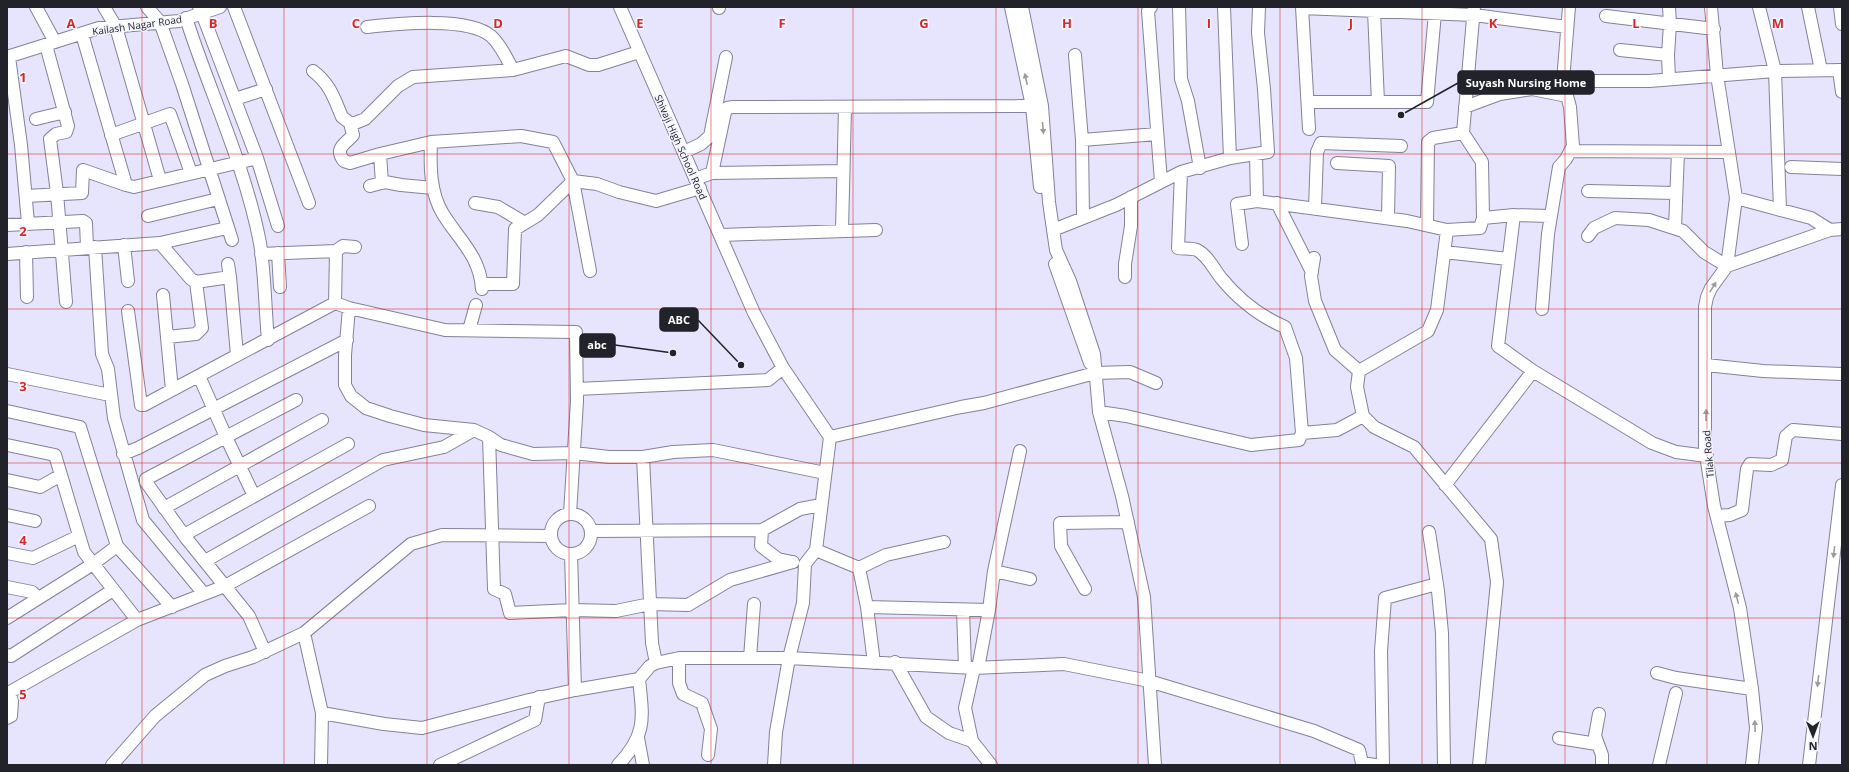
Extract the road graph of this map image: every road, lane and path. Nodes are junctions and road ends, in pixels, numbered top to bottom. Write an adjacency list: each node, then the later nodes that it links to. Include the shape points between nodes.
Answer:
1 (36, 7): 34 (street)
2 (104, 7): 29 (street)
3 (147, 7): 26 (street)
4 (220, 7): 20 (street, Kailash Nagar Road)
5 (234, 7): 49 (street)
6 (620, 7): 36 (street, Shivaji High School Road)
7 (1012, 7): 55 (street, one-way to 7)
8 (1022, 7): 55 (street)
9 (1151, 7): 64 (street, via 1148,11)
10 (1179, 7): 81 (street, via 1181,79 1188,101)
11 (1224, 7): 76 (street)
12 (1259, 7): 74 (street, via 1258,33 1268,152)
13 (1302, 7): 21 (street); 53 (street)
14 (1568, 7): 31 (street)
15 (1669, 7): 27 (street)
16 (1712, 7): 32 (street)
17 (1759, 7): 45 (street)
18 (1808, 7): 42 (street)
19 (1840, 7): 28 (street)
20 (200, 10): 25 (street, Kailash Nagar Road); 52 (street)
21 (1374, 10): 23 (street); 54 (street)
22 (1474, 11): 23 (street); 31 (street); 56 (street)
23 (1435, 13): 54 (street, via 1427,102)
24 (1606, 16): 27 (street)
25 (186, 18): 26 (street, Kailash Nagar Road); 77 (street)
26 (160, 22): 29 (street, Kailash Nagar Road); 80 (street)
27 (1670, 24): 32 (street); 38 (street)
28 (1842, 24)
29 (116, 27): 33 (street, Kailash Nagar Road, via 99,28); 60 (street)
30 (367, 28): 41 (street, via 414,22 478,29 491,36)
31 (1567, 28): 48 (street)
32 (1714, 29): 46 (street)
33 (82, 34): 34 (street, Kailash Nagar Road); 65 (street)
34 (51, 43): 39 (street, Kailash Nagar Road); 58 (street)
35 (1620, 50): 38 (street)
36 (639, 52): 41 (street, via 598,65 589,65 566,56); 70 (street, Shivaji High School Road)
37 (1075, 55): 66 (street)
38 (1668, 56): 47 (street)
39 (8, 57): 98 (street)
40 (726, 57): 70 (street, via 710,136 702,144)
41 (513, 70): 61 (street, via 413,77 398,86 365,119)
42 (1821, 70): 43 (street); 45 (street)
43 (1841, 70): 50 (street)
44 (313, 71): 61 (street, via 326,82 342,117)
45 (1775, 71): 46 (street); 107 (street)
46 (1717, 75): 47 (street); 72 (street)
47 (1669, 79): 48 (street)
48 (1563, 81): 51 (street)
49 (266, 89): 52 (street); 103 (street)
50 (1842, 92)
51 (1567, 96): 56 (street, via 1532,89 1500,94); 69 (street, via 1573,146)
52 (235, 100): 75 (street)
53 (1309, 102): 54 (street); 62 (street)
54 (1378, 102)
55 (1037, 106): 57 (street); 124 (street, one-way to 124); 168 (street, via 1044,225 1050,251)
56 (1465, 107): 63 (street)
57 (845, 108): 83 (street); 86 (street, via 727,108)
58 (65, 112): 59 (street); 97 (street, via 68,130 50,139)
59 (36, 119)
60 (143, 123): 65 (street); 85 (street, via 170,114); 87 (street)
61 (350, 123): 73 (street, via 353,135 343,143 340,155 344,161 350,163)
62 (1309, 129)
63 (1463, 133): 113 (street, via 1482,162); 118 (street, via 1433,138 1428,142)
64 (1157, 134): 66 (street); 89 (street)
65 (111, 135): 92 (street)
66 (1082, 140): 111 (street)
67 (431, 142): 73 (street); 88 (street, via 521,136 553,142); 94 (street)
68 (1401, 146): 106 (street, via 1321,144 1317,152)
69 (1570, 151): 71 (street); 110 (street, via 1558,167)
70 (684, 152): 91 (street, Shivaji High School Road)
71 (1678, 152): 72 (street); 96 (street)
72 (1728, 152): 100 (street)
73 (380, 154): 90 (street)
74 (1256, 155): 76 (street); 102 (street)
75 (257, 158): 77 (street); 119 (street)
76 (1230, 158): 81 (street)
77 (239, 162): 80 (street); 131 (street)
78 (1337, 163): 112 (street, via 1389,166)
79 (1791, 167): 82 (street)
80 (208, 168): 85 (street); 101 (street)
81 (1200, 168): 84 (street)
82 (1842, 169)
83 (843, 171): 86 (street); 122 (street)
84 (1181, 172): 89 (street); 183 (street, via 1178,248 1196,250 1209,261 1244,302 1267,319 1285,327 1296,358)
85 (191, 173): 87 (street)
86 (712, 173): 91 (street)
87 (160, 180): 92 (street, via 134,187)
88 (573, 181): 91 (street, via 597,184 656,201); 116 (street, via 538,215); 144 (street)
89 (1161, 182): 99 (street)
90 (382, 183): 93 (street); 94 (street)
91 (698, 183): 126 (street, Shivaji High School Road)
92 (126, 185): 97 (street, via 83,170 82,193)
93 (370, 186)
94 (433, 188): 116 (street, via 442,213 469,249 481,275 482,286 513,284 516,229)
95 (1588, 191): 96 (street)
96 (1676, 193): 120 (street)
97 (57, 194): 98 (street); 114 (street)
98 (26, 196): 115 (street)
99 (1131, 197): 111 (street); 146 (street, via 1131,226)
100 (1736, 198): 107 (street); 143 (street)
101 (218, 199): 109 (street); 128 (street, via 229,234)
102 (1257, 201): 105 (street); 129 (street, via 1236,204)
103 (309, 203)
104 (475, 203): 116 (street, via 498,208)
105 (1277, 203): 106 (street); 145 (street)
106 (1315, 208): 112 (street)
107 (1780, 210): 121 (street, via 1811,218)
108 (1514, 215): 110 (street); 113 (street); 141 (street)
109 (148, 216)
110 (1550, 216): 157 (street)
111 (1083, 218): 124 (street)
112 (1388, 218): 118 (street)
113 (1483, 218): 125 (street, via 1480,228)
114 (59, 222): 115 (street); 132 (street, via 85,221); 134 (street)
115 (28, 223): 117 (street)
116 (525, 223)
117 (7, 225)
118 (1427, 225): 125 (street)
119 (278, 226)
120 (1675, 228): 127 (street, via 1649,220 1615,218 1594,228); 143 (street, via 1683,231 1704,252)
121 (1836, 229): 143 (street)
122 (842, 230): 123 (street); 126 (street)
123 (876, 230)
124 (1054, 230): 168 (street, via 1056,250 1070,281 1094,354)
125 (1447, 230): 137 (street)
126 (721, 235): 165 (street, Shivaji High School Road, via 754,313)
127 (1588, 236)
128 (160, 243): 130 (street); 148 (street)
129 (1242, 244)
130 (124, 245): 132 (street); 149 (street)
131 (259, 245): 138 (street); 161 (street)
132 (91, 247): 134 (street); 175 (street, via 102,354 108,368)
133 (354, 247): 135 (street, via 343,246)
134 (62, 249): 136 (street); 153 (street)
135 (336, 251): 138 (street); 154 (street)
136 (26, 252): 139 (street); 152 (street)
137 (1444, 252): 141 (street); 166 (street, via 1437,310 1428,331)
138 (278, 253): 150 (street)
139 (7, 254)
140 (1314, 258): 145 (street)
141 (1508, 259): 167 (street, via 1498,346)
142 (228, 264): 147 (street)
143 (1726, 266): 164 (street, Tilak Road, one-way to 143, via 1707,297)
144 (590, 272)
145 (1312, 272): 166 (street, via 1315,301 1335,350)
146 (1125, 276)
147 (230, 277): 148 (street); 163 (street)
148 (194, 280): 160 (street, via 202,328 196,334)
149 (128, 281)
150 (280, 287)
151 (163, 294): 160 (street)
152 (27, 297)
153 (66, 302)
154 (335, 303): 156 (street); 161 (street)
155 (476, 305): 159 (street)
156 (349, 308): 159 (street, via 445,330); 162 (street)
157 (1542, 309)
158 (128, 311): 174 (street, via 141,405)
159 (469, 330): 173 (street, via 576,332)
160 (167, 337): 174 (street)
161 (268, 340): 163 (street)
162 (346, 340): 177 (street); 182 (street, via 345,385 350,396 366,408 424,425)
163 (237, 355): 171 (street)
164 (1706, 365): 170 (street, via 1763,371); 193 (street, Tilak Road, one-way to 164)
165 (783, 368): 173 (street, via 768,380); 187 (street, Shivaji High School Road)
166 (1359, 371): 180 (street, via 1357,387)
167 (1533, 371): 193 (street, via 1652,443 1676,452); 200 (street)
168 (1095, 373): 172 (street, via 1130,372); 179 (street); 187 (street, via 984,403)
169 (7, 374): 175 (street)
170 (1842, 374)
171 (199, 376): 174 (street); 177 (street)
172 (1156, 383)
173 (576, 389): 191 (street)
174 (172, 390)
175 (110, 395): 192 (street)
176 (296, 400): 185 (street)
177 (213, 408): 185 (street); 192 (street)
178 (7, 411): 219 (street, via 80,427)
179 (1099, 412): 183 (street, via 1251,445 1299,440); 209 (street)
180 (1363, 416): 183 (street, via 1337,430); 200 (street, via 1374,427 1414,447)
181 (322, 420): 195 (street)
182 (474, 430): 186 (street); 223 (street, via 444,447 383,460)
183 (1302, 433)
184 (1842, 434): 207 (street, via 1793,430 1786,436 1782,460 1771,466 1750,464 1747,469 1742,510 1730,516)
185 (226, 437): 195 (street); 204 (street, via 146,479)
186 (489, 437): 191 (street, via 501,445 533,454); 215 (street)
187 (830, 437): 196 (street)
188 (348, 444): 201 (street)
189 (7, 445): 197 (street, via 55,455)
190 (1020, 451): 228 (street)
191 (574, 453): 194 (street); 205 (street)
192 (123, 454): 235 (street, via 143,520)
193 (1707, 456): 207 (street, Tilak Road)
194 (643, 457): 196 (street, via 713,450); 212 (street)
195 (240, 466): 201 (street); 204 (street)
196 (825, 473): 202 (street)
197 (61, 475): 198 (street, via 40,487); 216 (street)
198 (7, 480)
199 (1842, 485): 227 (street, one-way to 227)
200 (1448, 488): 285 (street, via 1491,539 1497,582)
201 (254, 496): 214 (street)
202 (821, 505): 210 (street, via 800,509); 220 (street)
203 (369, 506): 231 (street)
204 (164, 508): 214 (street)
205 (570, 514): 211 (street, via 584,519); 217 (street, via 556,521)
206 (7, 516): 208 (street)
207 (1717, 516): 259 (street, Tilak Road, one-way to 207, via 1740,608)
208 (35, 521)
209 (1128, 522): 233 (street, via 1060,523 1061,546); 258 (street, via 1144,597)
210 (762, 530): 212 (street); 224 (street, via 761,546 778,559)
211 (591, 531): 212 (street); 222 (street, via 588,544 583,550)
212 (646, 531): 237 (street)
213 (1429, 532): 230 (street)
214 (184, 535): 223 (street)
215 (493, 535): 217 (street); 241 (street, via 494,589 505,594 510,613); 246 (street, via 442,535 411,544)
216 (79, 536): 221 (street, via 33,558); 225 (street, via 84,552)
217 (551, 536): 222 (street, via 558,548)
218 (944, 542): 226 (street, via 886,555)
219 (117, 546): 225 (street); 239 (street)
220 (816, 550): 224 (street); 226 (street)
221 (7, 553)
222 (570, 554): 241 (street)
223 (205, 561): 231 (street)
224 (799, 563): 237 (street, via 730,580 688,605); 251 (street, via 803,604)
225 (93, 564): 234 (street); 236 (street)
226 (859, 568): 240 (street)
227 (1837, 570): 289 (street, one-way to 289)
228 (994, 571): 229 (street); 243 (street)
229 (1030, 579)
230 (1437, 584): 283 (street, via 1385,598 1381,651); 284 (street, via 1442,633)
231 (225, 586): 235 (street); 247 (street, via 249,616)
232 (7, 587): 236 (street, via 32,592)
233 (1085, 589)
234 (113, 590): 245 (street); 248 (street, via 11,656)
235 (204, 594): 239 (street)
236 (38, 598): 244 (street)
237 (650, 604): 241 (street, via 616,611); 252 (street)
238 (754, 604): 250 (street)
239 (172, 607): 245 (street)
240 (867, 607): 242 (street); 254 (street)
241 (572, 610): 260 (street)
242 (964, 610): 243 (street); 255 (street)
243 (989, 610): 255 (street)
244 (7, 618)
245 (137, 620): 261 (street)
246 (304, 633): 247 (street); 264 (street)
247 (264, 652): 274 (street, via 205,675 154,716)
248 (7, 655)
249 (679, 658): 250 (street); 252 (street); 271 (street, via 679,683 683,694 702,703 711,729)
250 (750, 658): 251 (street)
251 (789, 658): 254 (street); 279 (street, via 776,732)
252 (656, 662): 257 (street)
253 (895, 662): 254 (street); 255 (street); 269 (street, via 926,716 949,733)
254 (874, 663)
255 (972, 668): 258 (street, via 1064,664); 269 (street, via 965,708)
256 (1657, 673): 259 (street)
257 (639, 679): 260 (street); 267 (street, via 643,715)
258 (1149, 681): 273 (street, via 1314,731 1360,750); 281 (street)
259 (1752, 689): 288 (street, Tilak Road, one-way to 259, via 1756,728)
260 (575, 690): 263 (street)
261 (9, 692): 266 (street, via 12,701 11,716)
262 (1676, 693): 287 (street)
263 (539, 698): 264 (street, via 422,728); 272 (street, via 534,720)
264 (322, 713): 275 (street)
265 (1599, 714): 270 (street, via 1595,736)
266 (7, 718)
267 (638, 738): 277 (street); 278 (street)
268 (1559, 738): 270 (street)
269 (972, 741): 280 (street)
270 (1597, 744): 286 (street, via 1602,755)
271 (708, 755)
272 (467, 759): 276 (street)
273 (1362, 764): 282 (street)
274 (112, 765)
275 (321, 765)
276 (440, 765)
277 (618, 765)
278 (642, 765)
279 (774, 765)
280 (991, 765)
281 (1155, 765)
282 (1375, 765)
283 (1383, 765)
284 (1444, 765)
285 (1479, 765)
286 (1602, 765)
287 (1659, 765)
288 (1752, 765)
289 (1809, 765)

